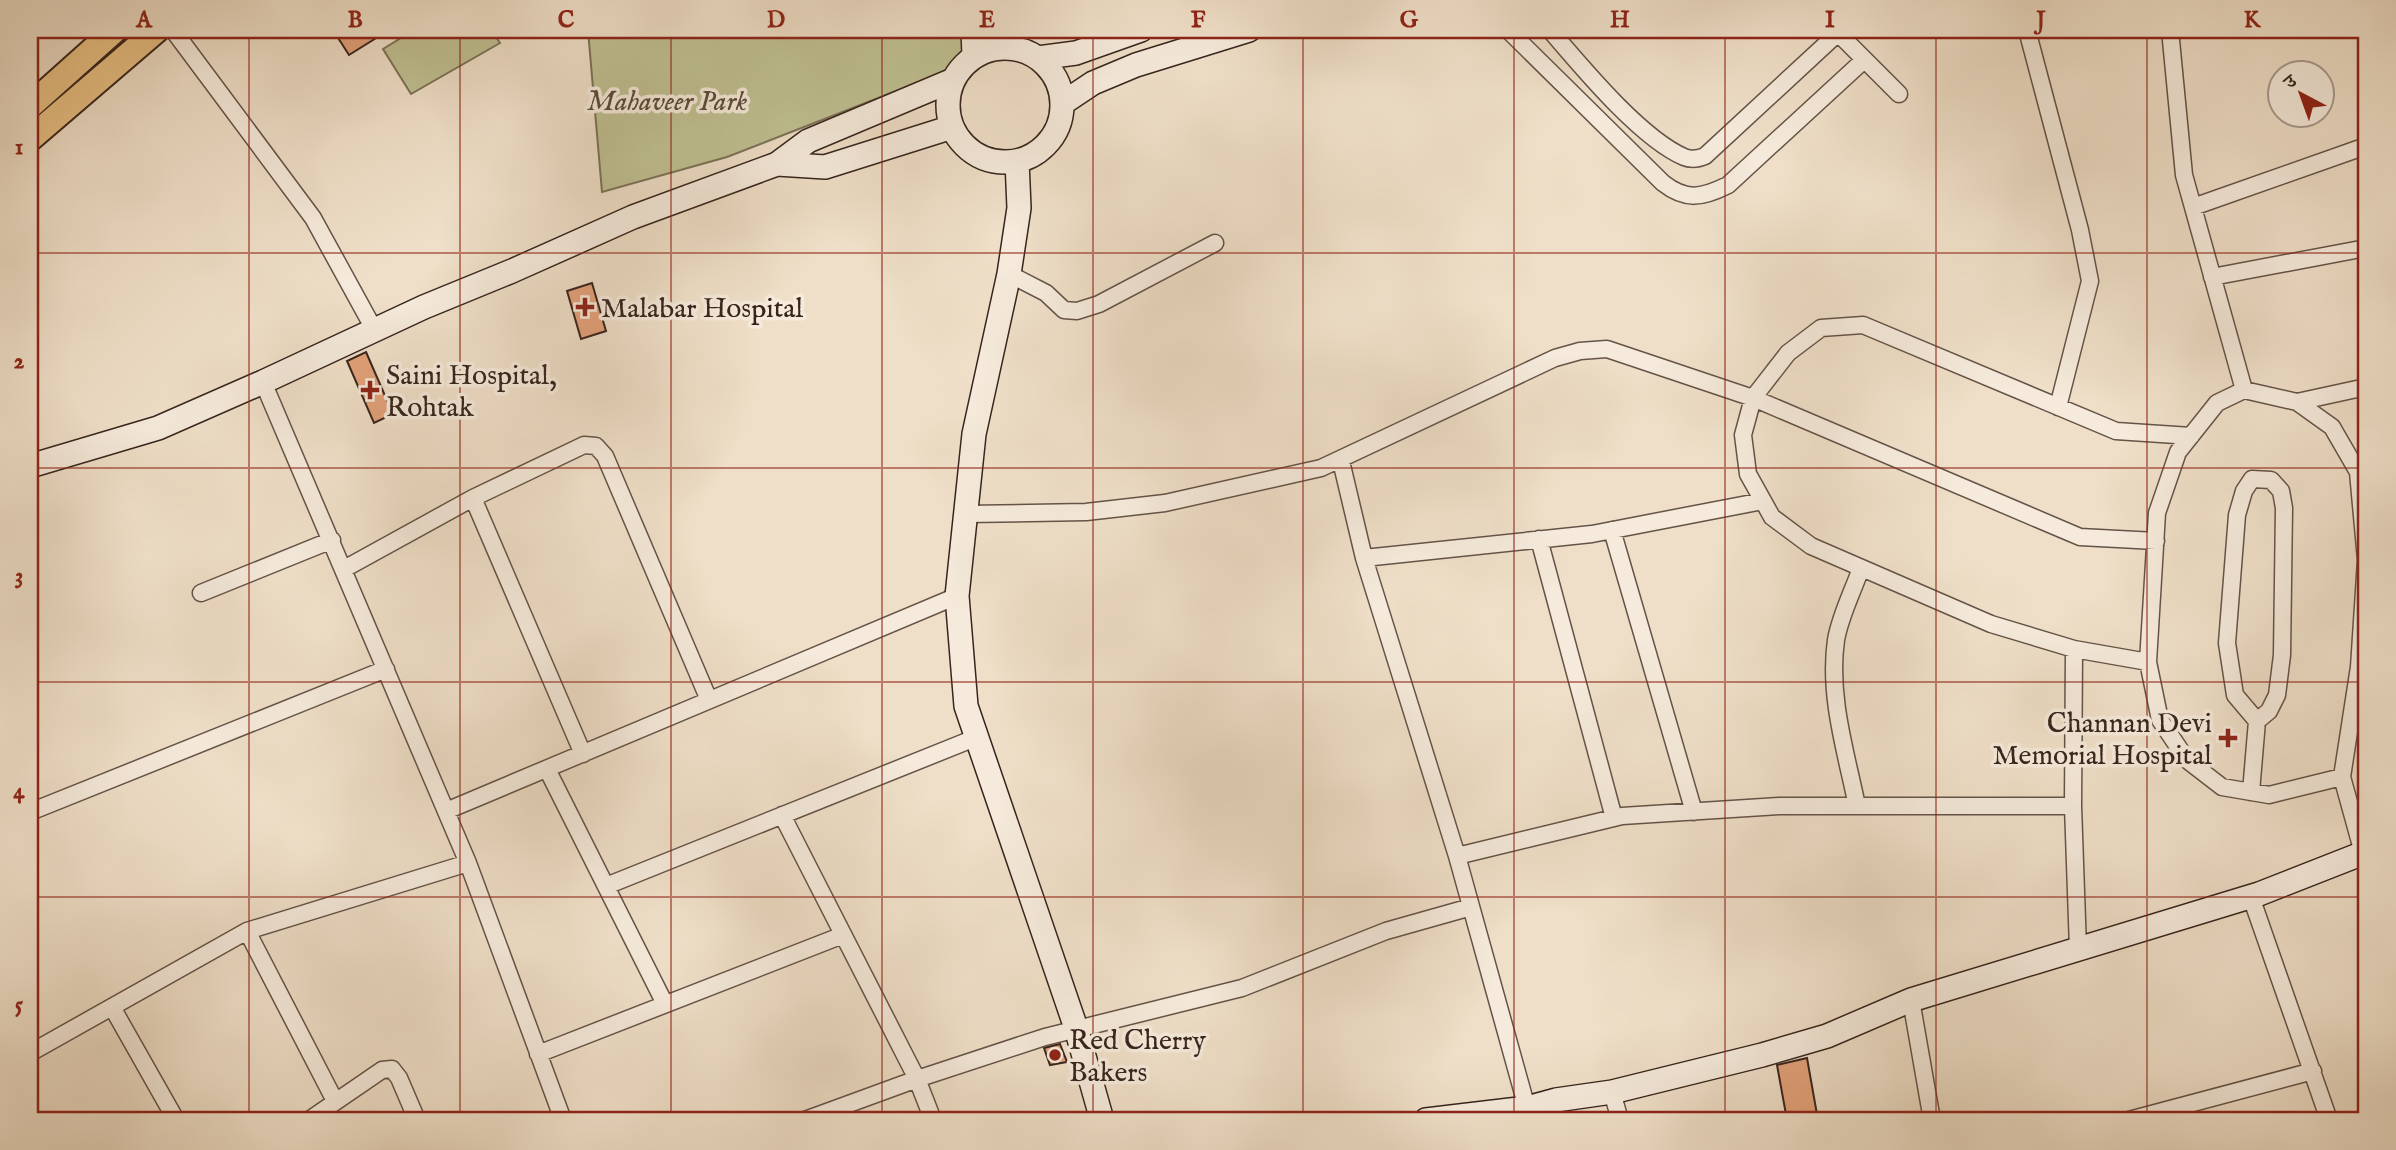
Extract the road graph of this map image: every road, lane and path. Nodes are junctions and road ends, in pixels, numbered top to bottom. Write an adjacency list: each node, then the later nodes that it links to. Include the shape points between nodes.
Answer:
1 (115, 30): 20 (main road)
2 (134, 30): 21 (main road)
3 (156, 30): 23 (main road)
4 (173, 30): 32 (street, via 313,218)
5 (973, 30): 15 (street)
6 (1013, 30): 14 (street)
7 (1142, 30): 14 (street, via 1076,53)
8 (1250, 30): 19 (street, via 1136,65 1093,83)
9 (1508, 30): 16 (street, via 1663,183 1694,197 1728,185)
10 (1550, 30): 13 (street, via 1627,113 1685,158 1696,159 1705,156)
11 (2027, 30): 38 (street, via 2090,281)
12 (2170, 30): 27 (street, via 2184,175)
13 (1837, 31): 16 (street)
14 (1031, 54): 15 (street, via 1009,47); 19 (street, via 1050,68)
15 (974, 56): 17 (street)
16 (1864, 60): 18 (street)
17 (953, 80): 22 (street, via 947,104); 26 (street, via 808,141)
18 (1899, 94)
19 (1063, 103): 25 (street, via 1058,129 1041,150)
20 (30, 106)
21 (30, 120)
22 (952, 127): 25 (street, via 967,149 990,161); 26 (street, via 825,167)
23 (30, 139)
24 (2366, 146): 27 (street)
25 (1017, 161): 30 (street, via 1019,208)
26 (777, 164): 32 (street, via 633,217)
27 (2193, 207): 31 (street)
28 (1215, 243): 30 (street, via 1077,311 1064,310 1046,293)
29 (2366, 248): 31 (street)
30 (1009, 274): 45 (street, via 974,434)
31 (2212, 277): 35 (street)
32 (375, 331): 33 (street)
33 (262, 382): 41 (street, via 158,428); 48 (street)
34 (2366, 387): 37 (street)
35 (2244, 390): 37 (street); 39 (street, via 2217,403)
36 (1753, 398): 38 (street, via 1788,353 1821,328 1863,325); 40 (street, via 1596,348 1555,358); 43 (street, via 1743,435 1748,474); 49 (street, via 2080,537)
37 (2297, 402): 44 (street, via 2332,427 2358,472)
38 (2058, 407): 39 (street, via 2116,431)
39 (2191, 436): 49 (street, via 2178,452 2157,513)
40 (1340, 461): 45 (street, via 1165,503 1086,512); 50 (street)
41 (30, 466)
42 (473, 498): 52 (street); 59 (street, via 584,445 600,449); 62 (street)
43 (1763, 502): 46 (street); 51 (street, via 1772,517 1811,546)
44 (2364, 506): 55 (street)
45 (966, 514): 54 (street)
46 (1612, 530): 47 (street); 70 (street)
47 (1539, 539): 50 (street); 72 (street)
48 (332, 540): 52 (street); 53 (street)
49 (2156, 541): 57 (street)
50 (1364, 558): 74 (street)
51 (1861, 568): 56 (street, via 1991,624); 66 (street, via 1836,637 1833,669 1835,701)
52 (344, 569): 58 (street)
53 (201, 593)
54 (957, 596): 59 (street); 61 (street, via 966,706)
55 (2364, 623): 64 (street)
56 (2074, 649): 57 (street); 67 (street)
57 (2148, 662): 65 (street, via 2160,720 2187,760 2222,787)
58 (386, 669): 68 (street); 69 (street)
59 (709, 701): 62 (street)
60 (2257, 721): 60 (street, via 2235,695 2227,643 2237,515 2252,479 2271,480 2281,491 2284,508 2282,655 2277,695); 65 (street)
61 (975, 738): 71 (street); 85 (street)
62 (583, 754): 63 (street)
63 (547, 769): 68 (street); 76 (street)
64 (2342, 777): 65 (street, via 2269,795); 73 (street)
65 (2251, 792)
66 (1857, 806): 67 (street); 70 (street)
67 (2073, 806): 81 (street)
68 (446, 811): 75 (street)
69 (30, 812)
70 (1694, 812): 72 (street)
71 (782, 815): 76 (street); 80 (street)
72 (1614, 818): 74 (street)
73 (2365, 853): 77 (street)
74 (1457, 856): 78 (street)
75 (468, 863): 79 (street); 87 (street)
76 (606, 886): 83 (street)
77 (2251, 897): 81 (street); 88 (street)
78 (1471, 907): 85 (street, via 1386,931 1242,988); 92 (street)
79 (247, 931): 84 (street); 91 (street)
80 (844, 935): 83 (street); 89 (street)
81 (2078, 949): 82 (street)
82 (1911, 1000): 90 (street, via 1827,1035 1762,1055); 102 (street)
83 (665, 1004): 87 (street)
84 (112, 1007): 86 (street); 93 (street)
85 (1076, 1028): 89 (street); 99 (street)
86 (30, 1053)
87 (538, 1054): 96 (street)
88 (2313, 1071): 103 (street); 104 (street)
89 (917, 1079): 97 (street); 98 (street)
90 (1612, 1092): 92 (street); 101 (street)
91 (335, 1101): 94 (street); 95 (street, via 382,1070 392,1069)
92 (1527, 1108): 100 (street)
93 (176, 1120)
94 (309, 1120)
95 (417, 1120)
96 (563, 1120)
97 (804, 1120)
98 (933, 1120)
99 (1102, 1120)
100 (1426, 1120)
101 (1620, 1120)
102 (1933, 1120)
103 (2129, 1120)
104 (2329, 1120)

